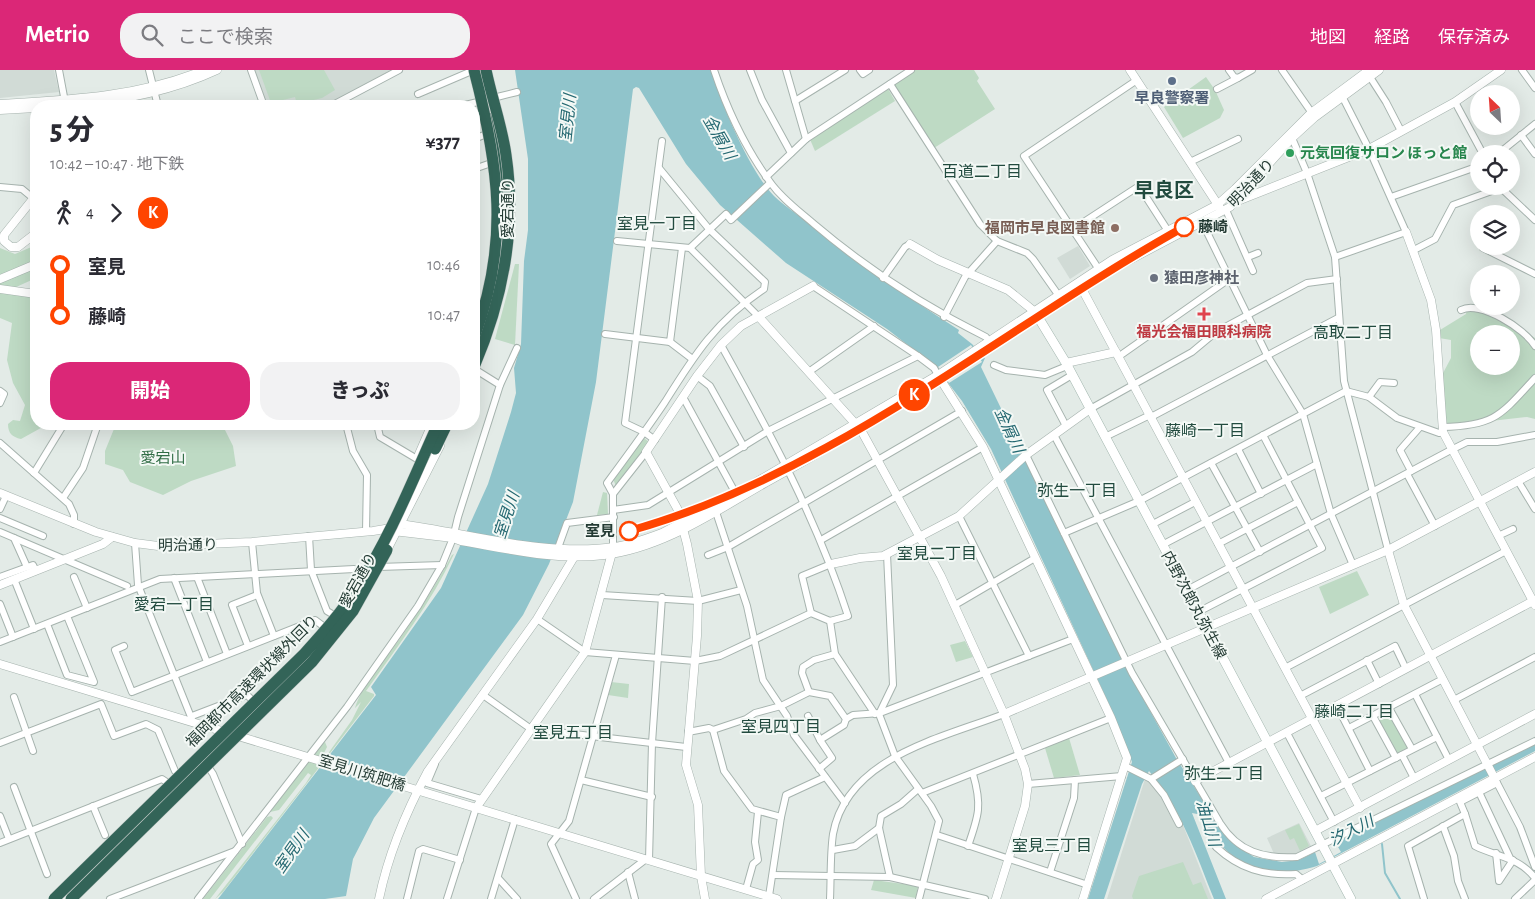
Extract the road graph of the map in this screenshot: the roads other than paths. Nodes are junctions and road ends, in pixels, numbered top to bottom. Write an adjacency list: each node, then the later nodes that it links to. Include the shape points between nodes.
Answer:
1 (59, 70): 35 (street)
2 (149, 70): 29 (street)
3 (204, 70): 29 (street)
4 (217, 70): 29 (street)
5 (251, 70): 38 (street)
6 (399, 70): 39 (street)
7 (474, 70): 32 (street); 40 (street, 愛宕通り); 115 (highway, bridge, via 494,161 498,209 491,279)
8 (481, 70): 84 (highway, via 498,141)
9 (486, 70): 34 (street, 愛宕通り); 128 (highway, bridge, via 506,155 510,222 505,270)
10 (714, 70): 68 (street, via 744,140)
11 (750, 70): 60 (street)
12 (787, 70): 41 (street)
13 (844, 70): 41 (street)
14 (860, 70): 15 (street, via 863,74)
15 (869, 70)
16 (911, 70): 27 (street)
17 (1130, 70): 26 (street)
18 (1229, 70): 25 (street)
19 (1252, 70): 25 (street)
20 (1282, 70): 47 (street)
21 (1379, 70): 24 (street, 明治通り)
22 (1501, 70): 42 (street)
23 (1522, 70): 28 (street)
24 (1368, 72): 33 (street, 明治通り); 47 (street, 明治通り); 49 (street)
25 (1238, 78): 30 (street)
26 (1137, 80): 63 (street); 81 (street, via 1024,156)
27 (890, 84): 53 (street); 87 (street, via 980,224)
28 (1535, 88)
29 (154, 89): 36 (street); 37 (street)
30 (1217, 89)
31 (517, 92): 34 (street)
32 (418, 94)
33 (1342, 96): 47 (street, 明治通り); 59 (street)
34 (493, 98): 84 (street, 愛宕通り, via 508,169)
35 (64, 100)
36 (113, 100)
37 (157, 100)
38 (262, 100)
39 (342, 100)
40 (482, 101): 50 (street, 愛宕通り)
41 (796, 101): 53 (street)
42 (1455, 102): 49 (street); 57 (street)
43 (0, 104): 44 (street)
44 (30, 104)
45 (30, 108): 46 (street)
46 (0, 110)
47 (1313, 115): 54 (street, 明治通り); 76 (street, 明治通り)
48 (1535, 124): 51 (street)
49 (1401, 131): 59 (street)
50 (490, 132): 52 (street); 62 (street, 愛宕通り)
51 (1521, 135): 58 (street); 61 (street)
52 (480, 136)
53 (806, 138): 60 (street)
54 (1292, 138): 67 (street); 74 (street, 明治通り)
55 (1238, 140): 63 (street)
56 (662, 141): 65 (street)
57 (1478, 145)
58 (1509, 145)
59 (1369, 149): 67 (street); 73 (street)
60 (790, 153): 68 (street)
61 (1535, 154)
62 (495, 161): 64 (street); 116 (street, 愛宕通り, via 498,233)
63 (1190, 162): 76 (street)
64 (480, 166)
65 (659, 168): 80 (street); 88 (street)
66 (1470, 169): 73 (street)
67 (1307, 173): 74 (street); 96 (street)
68 (768, 180): 80 (street, via 731,220 726,214); 102 (street, via 844,250)
69 (0, 187): 70 (street, via 22,189)
70 (30, 194)
71 (1479, 195): 92 (street, via 1453,205 1436,240)
72 (1508, 195): 78 (street)
73 (1391, 197): 83 (street)
74 (1237, 202): 76 (street); 77 (street, 明治通り)
75 (30, 203): 85 (street, via 4,235 4,241 11,247 18,247)
76 (1217, 205): 77 (street); 82 (street, 明治通り)
77 (1224, 211): 79 (street, 明治通り); 95 (street)
78 (1535, 220)
79 (1202, 222): 99 (street, 明治通り); 104 (street)
80 (709, 229): 91 (street); 111 (street, via 765,282 764,289)
81 (1073, 230): 82 (street, via 1139,186); 99 (street)
82 (1168, 231): 99 (street, 明治通り)
83 (1406, 232): 92 (street); 96 (street)
84 (509, 234): 130 (street, 愛宕通り, via 510,261 496,315)
85 (30, 237)
86 (617, 241): 88 (street)
87 (997, 241): 100 (street); 110 (street, via 1027,253 1041,267)
88 (648, 244): 90 (street); 122 (street)
89 (910, 244): 100 (street); 102 (street)
90 (682, 248): 91 (street); 123 (street)
91 (690, 248): 111 (street)
92 (1414, 250): 160 (street, via 1431,300 1436,330)
93 (1258, 253): 95 (street)
94 (1497, 255): 101 (street)
95 (1248, 257): 98 (street)
96 (1335, 257): 105 (street)
97 (30, 266): 103 (street)
98 (1253, 270)
99 (1100, 271): 107 (street, 明治通り); 110 (street, 明治通り)
100 (969, 272): 113 (street, via 1008,290); 118 (street)
101 (1535, 274)
102 (883, 278): 118 (street)
103 (0, 279)
104 (1228, 279): 114 (street); 129 (street)
105 (1337, 279): 114 (street, via 1307,283); 119 (street)
106 (813, 286): 117 (street); 120 (street)
107 (1081, 287): 113 (street, 明治通り); 129 (street)
108 (0, 289): 109 (street)
109 (30, 293)
110 (1059, 296): 113 (street, 明治通り)
111 (745, 302): 117 (street); 134 (street, via 720,323)
112 (1462, 310): 126 (street, via 1468,307 1500,317 1524,333)
113 (1037, 314): 124 (street, 明治通り); 133 (street, 明治通り); 135 (main road, 内野次郎丸弥生線)
114 (1247, 315): 131 (street); 146 (street, via 1216,332 1192,352)
115 (480, 317)
116 (480, 317)
117 (758, 317): 125 (street, via 741,326); 137 (street)
118 (944, 317): 124 (street, via 986,337)
119 (1338, 318): 131 (street); 148 (street)
120 (874, 326): 132 (street); 137 (street)
121 (605, 334): 122 (street)
122 (636, 338): 123 (street); 170 (street, via 625,423)
123 (670, 342): 134 (street)
124 (989, 342): 133 (street, 明治通り)
125 (721, 345): 141 (street); 169 (street)
126 (1535, 346)
127 (517, 348): 145 (street)
128 (480, 353)
129 (1117, 354): 135 (street); 146 (street)
130 (480, 355)
131 (1267, 355): 155 (street); 156 (street)
132 (918, 356): 142 (street); 151 (street)
133 (978, 356): 142 (street, 明治通り, bridge)
134 (691, 358): 170 (street)
135 (1066, 364): 136 (street, via 1044,375 1006,370); 140 (main road, 内野次郎丸弥生線)
136 (994, 365)
137 (810, 371): 151 (street)
138 (1535, 372): 143 (street)
139 (480, 373): 145 (street)
140 (1072, 375): 153 (main road, 内野次郎丸弥生線); 157 (street, via 1047,390)
141 (697, 376): 149 (street); 177 (street, via 710,386)
142 (940, 377): 154 (street); 159 (street, 明治通り)
143 (1533, 380): 160 (street, via 1523,393 1492,419)
144 (1394, 384): 150 (street, via 1380,382)
145 (500, 385): 233 (street)
146 (1133, 385): 153 (street); 156 (street)
147 (0, 391): 152 (street, via 4,394)
148 (1346, 391): 150 (street); 155 (street); 195 (street)
149 (683, 397): 175 (street); 184 (street)
150 (1368, 397): 158 (street, via 1397,418)
151 (834, 398): 159 (street); 169 (street)
152 (0, 403)
153 (1090, 409): 157 (street); 174 (main road, 内野次郎丸弥生線)
154 (962, 411): 178 (street); 183 (street)
155 (1302, 414): 172 (street); 186 (street)
156 (1150, 416): 174 (street); 191 (street)
157 (1066, 426): 171 (street)
158 (1420, 426): 160 (street, via 1439,433); 190 (street, via 1400,450)
159 (858, 427): 183 (street); 187 (street, 明治通り)
160 (1442, 429): 203 (street)
161 (60, 430): 189 (street)
162 (96, 430): 202 (street, via 83,468)
163 (348, 430): 229 (street, via 353,451 367,475)
164 (379, 430): 182 (street, via 380,437)
165 (429, 430): 182 (street, 愛宕通り)
166 (435, 430): 368 (highway, 福岡都市高速環状線外回り, bridge, via 380,547 345,606)
167 (445, 430): 219 (street, 愛宕通り)
168 (445, 430): 445 (highway, bridge, via 375,573 340,628 296,678)
169 (768, 431): 177 (street); 187 (street)
170 (644, 432): 175 (street); 198 (street, via 608,483)
171 (1054, 435): 181 (street); 216 (street)
172 (1263, 435): 179 (street); 192 (street)
173 (1535, 435): 190 (street, via 1497,442 1466,442)
174 (1105, 437): 205 (main road, 内野次郎丸弥生線)
175 (655, 440): 180 (street)
176 (0, 443): 189 (street)
177 (744, 447): 184 (street)
178 (983, 447): 193 (street); 201 (street)
179 (1238, 449): 185 (street); 200 (street)
180 (646, 452): 196 (street); 198 (street)
181 (1026, 455): 193 (street); 230 (street)
182 (417, 459): 225 (street, 愛宕通り)
183 (878, 460): 201 (street); 204 (street)
184 (719, 462): 196 (street); 199 (street)
185 (1211, 463): 191 (street); 208 (street)
186 (1317, 464): 192 (street); 213 (street)
187 (788, 467): 199 (street, 明治通り); 204 (street); 211 (street, 明治通り)
188 (1535, 472): 194 (street)
189 (34, 473): 202 (street)
190 (1409, 473): 195 (street); 222 (street)
191 (1182, 479): 205 (street); 206 (street)
192 (1287, 479): 200 (street); 207 (street)
193 (998, 480): 214 (street); 252 (street)
194 (1518, 481): 203 (street); 210 (street)
195 (1372, 492): 213 (street); 244 (street)
196 (668, 493): 212 (street, via 648,504); 223 (street)
197 (3, 494): 209 (street); 218 (street, 明治通り)
198 (613, 494): 212 (street)
199 (736, 494): 223 (street, 明治通り)
200 (1261, 494): 208 (street)
201 (898, 496): 234 (street); 238 (street)
202 (63, 498): 218 (street, via 73,511)
203 (1480, 501): 222 (street); 235 (street)
204 (804, 502): 238 (street); 243 (street)
205 (1139, 502): 216 (street); 220 (main road, 内野次郎丸弥生線)
206 (1195, 502): 217 (street); 220 (street)
207 (1298, 502): 221 (street); 224 (street)
208 (1236, 506): 217 (street); 224 (street)
209 (0, 509)
210 (1535, 509)
211 (716, 512): 223 (street, 明治通り); 243 (street)
212 (613, 514): 245 (street); 247 (street, via 567,524)
213 (1331, 514): 221 (street); 256 (street)
214 (959, 516): 234 (street); 269 (street)
215 (0, 518): 231 (street)
216 (1099, 518): 230 (street); 301 (street)
217 (1206, 522): 241 (street); 242 (street)
218 (74, 524): 236 (street, 明治通り)
219 (400, 524): 225 (street, 明治通り); 227 (street, 愛宕通り); 233 (street, 明治通り)
220 (1151, 525): 242 (main road, 内野次郎丸弥生線)
221 (1311, 525): 248 (street); 275 (street, via 1322,548)
222 (1434, 526): 244 (street)
223 (683, 527): 245 (street, 明治通り); 279 (street)
224 (1248, 528): 241 (street); 248 (street)
225 (386, 529): 227 (street, 明治通り); 229 (street, 明治通り); 262 (street, 愛宕通り)
226 (1513, 529): 235 (street)
227 (395, 531): 233 (street, 明治通り); 258 (street, 愛宕通り)
228 (0, 532): 237 (street)
229 (366, 532): 232 (street, 明治通り)
230 (1064, 533): 315 (street)
231 (43, 536)
232 (309, 536): 239 (street, 明治通り); 260 (street)
233 (458, 536): 247 (street); 255 (street)
234 (921, 536): 249 (street); 282 (street)
235 (1498, 536): 246 (street)
236 (112, 537): 240 (street, 明治通り); 253 (street)
237 (14, 538): 253 (street); 257 (street)
238 (821, 540): 254 (street)
239 (252, 542): 240 (street, 明治通り, via 179,547); 263 (street)
240 (135, 543): 272 (street)
241 (1218, 544): 259 (street)
242 (1162, 545): 274 (main road, 内野次郎丸弥生線)
243 (728, 547): 250 (street); 273 (street)
244 (1388, 550): 256 (street); 283 (street)
245 (613, 551): 247 (street, 明治通り); 251 (street, 明治通り); 277 (street)
246 (1506, 551): 280 (street); 283 (street)
247 (556, 552): 251 (street, 明治通り)
248 (1260, 552): 259 (street)
249 (887, 554): 254 (street); 334 (street, via 893,685)
250 (708, 555)
251 (574, 557): 290 (street)
252 (1035, 558): 269 (street); 298 (street)
253 (64, 560): 261 (street); 271 (street)
254 (831, 564): 287 (street, via 802,576); 291 (street, via 848,616)
255 (442, 565): 258 (street); 367 (street, via 391,645)
256 (1354, 565): 285 (street)
257 (27, 567): 261 (street, via 33,565); 264 (street)
258 (378, 567): 350 (street, 愛宕通り, via 365,595 333,639)
259 (1230, 568): 274 (street); 275 (street)
260 (311, 570): 262 (street, via 354,569); 263 (street); 289 (street, via 327,611)
261 (36, 572): 268 (street)
262 (364, 573): 289 (street, 愛宕通り)
263 (254, 574): 266 (street); 276 (street)
264 (0, 577)
265 (74, 577): 284 (street)
266 (197, 577): 267 (street); 305 (street)
267 (174, 578): 272 (street, via 160,579); 313 (street)
268 (14, 580): 270 (street); 294 (street)
269 (992, 583): 282 (street); 308 (street)
270 (0, 584)
271 (127, 586)
272 (139, 587): 284 (street); 320 (street)
273 (741, 590): 279 (street); 299 (street)
274 (1187, 590): 286 (main road, 内野次郎丸弥生線)
275 (1243, 590): 285 (street); 286 (street)
276 (257, 595): 296 (street); 303 (street, via 232,605)
277 (602, 595): 278 (street); 304 (street)
278 (662, 597): 279 (street); 311 (street)
279 (698, 600): 314 (street)
280 (1534, 602): 309 (street)
281 (0, 604): 297 (street)
282 (956, 605): 319 (street)
283 (1404, 605): 309 (street); 317 (street)
284 (87, 608): 288 (street)
285 (1252, 608): 293 (street); 317 (street)
286 (1198, 612): 293 (main road, 内野次郎丸弥生線)
287 (811, 613): 291 (street); 299 (street)
288 (67, 616): 292 (street); 292 (street, via 94,682 67,675)
289 (337, 617): 295 (street, 愛宕通り)
290 (537, 619): 304 (street); 325 (street)
291 (830, 621): 306 (street)
292 (47, 624): 294 (street)
293 (1207, 628): 301 (street); 357 (main road, 内野次郎丸弥生線)
294 (34, 629): 297 (street)
295 (327, 629): 296 (street, via 315,620); 330 (street, 愛宕通り)
296 (274, 636): 303 (street)
297 (13, 637): 300 (street)
298 (1073, 638): 308 (street); 321 (street)
299 (754, 641): 314 (street, via 720,656); 331 (street, via 763,680)
300 (0, 642)
301 (1166, 645): 315 (street); 371 (street)
302 (124, 646): 320 (street, via 116,650 132,692)
303 (248, 646): 305 (street)
304 (585, 652): 307 (street); 344 (street)
305 (227, 654): 313 (street)
306 (835, 654): 324 (street, via 803,667 802,674); 334 (street)
307 (616, 655): 311 (street); 351 (street)
308 (1029, 656): 319 (street)
309 (1431, 656): 318 (street); 322 (street)
310 (1535, 657): 329 (street)
311 (657, 659): 314 (street); 356 (street)
312 (1367, 660): 318 (street, via 1394,646); 323 (street); 327 (street)
313 (207, 662): 320 (street)
314 (695, 662): 347 (street)
315 (1127, 663): 321 (street); 369 (street)
316 (0, 664): 341 (street, 室見川筑肥橋, via 113,699)
317 (1285, 668): 327 (street)
318 (1406, 669): 323 (street)
319 (986, 673): 334 (street); 335 (street)
320 (175, 675): 341 (street)
321 (1090, 676): 335 (street); 340 (street)
322 (1443, 680): 326 (street); 329 (street)
323 (1379, 684): 332 (street)
324 (809, 692): 331 (street); 339 (street, via 830,696)
325 (483, 694): 344 (street); 363 (street)
326 (1415, 694): 333 (street); 352 (street)
327 (1300, 696): 342 (street)
328 (14, 697): 348 (street)
329 (1454, 700): 358 (street)
330 (255, 703): 341 (street, via 247,695); 346 (street, 愛宕通り)
331 (781, 706): 345 (street); 374 (street, via 794,735)
332 (1337, 706): 342 (street); 343 (street)
333 (1389, 708): 338 (street); 360 (street)
334 (878, 713): 339 (street); 364 (street)
335 (1004, 714): 362 (street); 364 (street)
336 (1535, 714): 358 (street)
337 (808, 716): 353 (street)
338 (1373, 716): 343 (street); 365 (street)
339 (846, 718): 353 (street, via 844,725)
340 (1111, 718): 362 (street); 373 (street, via 1126,758)
341 (193, 719): 346 (street, 室見川筑肥橋)
342 (1312, 720): 349 (street); 387 (street)
343 (1349, 728): 375 (street)
344 (531, 729): 351 (street); 395 (street)
345 (713, 730): 347 (street); 400 (street, via 724,771 752,809)
346 (225, 732): 350 (street, 室見川筑肥橋); 377 (street, 愛宕通り)
347 (688, 732): 359 (street)
348 (26, 733): 355 (street); 361 (street); 377 (street, via 101,704 114,736 146,724 158,730)
349 (1287, 733): 357 (street); 393 (street)
350 (237, 734): 367 (street, 室見川筑肥橋); 368 (street, 愛宕通り)
351 (593, 737): 356 (street); 383 (street)
352 (1437, 737): 360 (street); 370 (street)
353 (820, 740): 374 (street, via 832,758)
354 (1535, 741): 372 (street)
355 (0, 743)
356 (652, 743): 359 (street); 394 (street)
357 (1268, 743): 371 (street); 410 (main road, 内野次郎丸弥生線)
358 (1478, 744): 370 (street); 372 (street)
359 (686, 747): 432 (street, via 687,774 698,805)
360 (1412, 749): 365 (street)
361 (33, 751)
362 (1020, 754): 376 (street); 386 (street)
363 (438, 756): 390 (street); 395 (street, via 427,783)
364 (895, 756): 391 (street); 396 (street, via 853,788)
365 (1399, 756): 375 (street); 381 (street)
366 (1535, 757): 382 (street)
367 (309, 758): 390 (street, 室見川筑肥橋); 416 (street)
368 (203, 760): 416 (street, via 213,774); 443 (highway, 福岡都市高速環状線外回り, bridge); 444 (highway, bridge); 445 (street, 愛宕通り)
369 (1182, 760): 380 (street); 385 (street)
370 (1449, 760): 381 (street)
371 (1229, 763): 385 (street)
372 (1487, 763): 382 (street); 418 (street)
373 (1125, 766): 378 (street); 380 (street)
374 (819, 769): 379 (street)
375 (1370, 771): 387 (street)
376 (973, 774): 391 (street); 417 (street, via 979,815)
377 (180, 776): 388 (street, 愛宕通り)
378 (1122, 776): 384 (street); 440 (street)
379 (826, 777): 396 (street); 403 (street, via 786,795)
380 (1150, 778): 406 (street, via 1164,795)
381 (1414, 778): 399 (street)
382 (1494, 778): 392 (street); 427 (street); 428 (street, via 1520,827)
383 (581, 780): 394 (street); 411 (street, via 569,821)
384 (1075, 780): 386 (street); 430 (street, via 1074,798)
385 (1195, 781): 418 (street, via 1226,832 1244,848 1261,856 1285,858 1297,857)
386 (1028, 784): 423 (street)
387 (1346, 784): 393 (street); 399 (street)
388 (171, 785): 397 (street, via 162,779); 443 (street, 愛宕通り)
389 (14, 787): 409 (street)
390 (415, 789): 398 (street, 室見川筑肥橋); 448 (street)
391 (920, 791): 408 (street, via 881,816); 413 (street, via 939,821)
392 (1479, 792): 401 (street, via 1460,802); 424 (street)
393 (1321, 796): 405 (street)
394 (652, 797): 426 (street)
395 (481, 799): 398 (street)
396 (845, 803): 420 (street, via 837,820)
397 (93, 806): 409 (street); 412 (street)
398 (476, 808): 404 (street, 室見川筑肥橋); 425 (street)
399 (1360, 808): 405 (street)
400 (758, 812): 403 (street); 441 (street, via 755,842 758,860 753,864)
401 (1465, 814): 407 (street); 422 (street, via 1475,846)
402 (0, 816): 414 (street)
403 (781, 817): 433 (street)
404 (515, 820): 411 (street, 室見川筑肥橋); 435 (street)
405 (1334, 822): 410 (street)
406 (1179, 824)
407 (1443, 826): 465 (street, via 1408,846); 466 (street)
408 (879, 828): 420 (street, via 855,846); 434 (street)
409 (31, 831): 414 (street); 431 (street)
410 (1316, 831): 418 (main road, 内野次郎丸弥生線)
411 (560, 833): 426 (street, 室見川筑肥橋); 453 (street, via 551,848)
412 (105, 835)
413 (937, 835): 417 (street); 439 (street)
414 (9, 839): 415 (street)
415 (0, 843)
416 (242, 844): 421 (street)
417 (968, 846): 423 (street)
418 (1323, 846): 427 (main road, 内野次郎丸弥生線)
419 (1216, 847): 438 (street, via 1252,871 1296,874)
420 (833, 850): 436 (street)
421 (236, 851): 446 (street); 447 (street)
422 (1496, 853): 424 (street); 424 (street, via 1499,881)
423 (1009, 859): 430 (street); 461 (street)
424 (1512, 859): 437 (street)
425 (460, 860): 449 (street, via 423,849 419,851); 450 (street)
426 (648, 860): 429 (street); 432 (street, 室見川筑肥橋)
427 (1333, 864): 438 (street); 464 (main road, 内野次郎丸弥生線)
428 (1535, 866)
429 (628, 872): 454 (street); 455 (street)
430 (1050, 872): 440 (street)
431 (47, 874)
432 (701, 876): 441 (street, 室見川筑肥橋); 456 (street)
433 (773, 876): 436 (street); 442 (street)
434 (890, 877): 436 (street); 439 (street)
435 (498, 878): 451 (street); 452 (street)
436 (832, 878): 458 (street)
437 (1535, 879): 467 (street)
438 (1303, 880): 463 (street)
439 (923, 885): 459 (street); 460 (street)
440 (1088, 885): 462 (street)
441 (746, 889): 442 (street, 室見川筑肥橋)
442 (769, 896): 457 (street, 室見川筑肥橋)
443 (54, 899)
444 (60, 899)
445 (71, 899)
446 (110, 899)
447 (198, 899)
448 (379, 899)
449 (407, 899)
450 (447, 899)
451 (491, 899)
452 (517, 899)
453 (576, 899)
454 (594, 899)
455 (635, 899)
456 (705, 899)
457 (778, 899)
458 (830, 899)
459 (919, 899)
460 (986, 899)
461 (996, 899)
462 (1083, 899)
463 (1266, 899)
464 (1351, 899)
465 (1424, 899)
466 (1465, 899)
467 (1515, 899)

